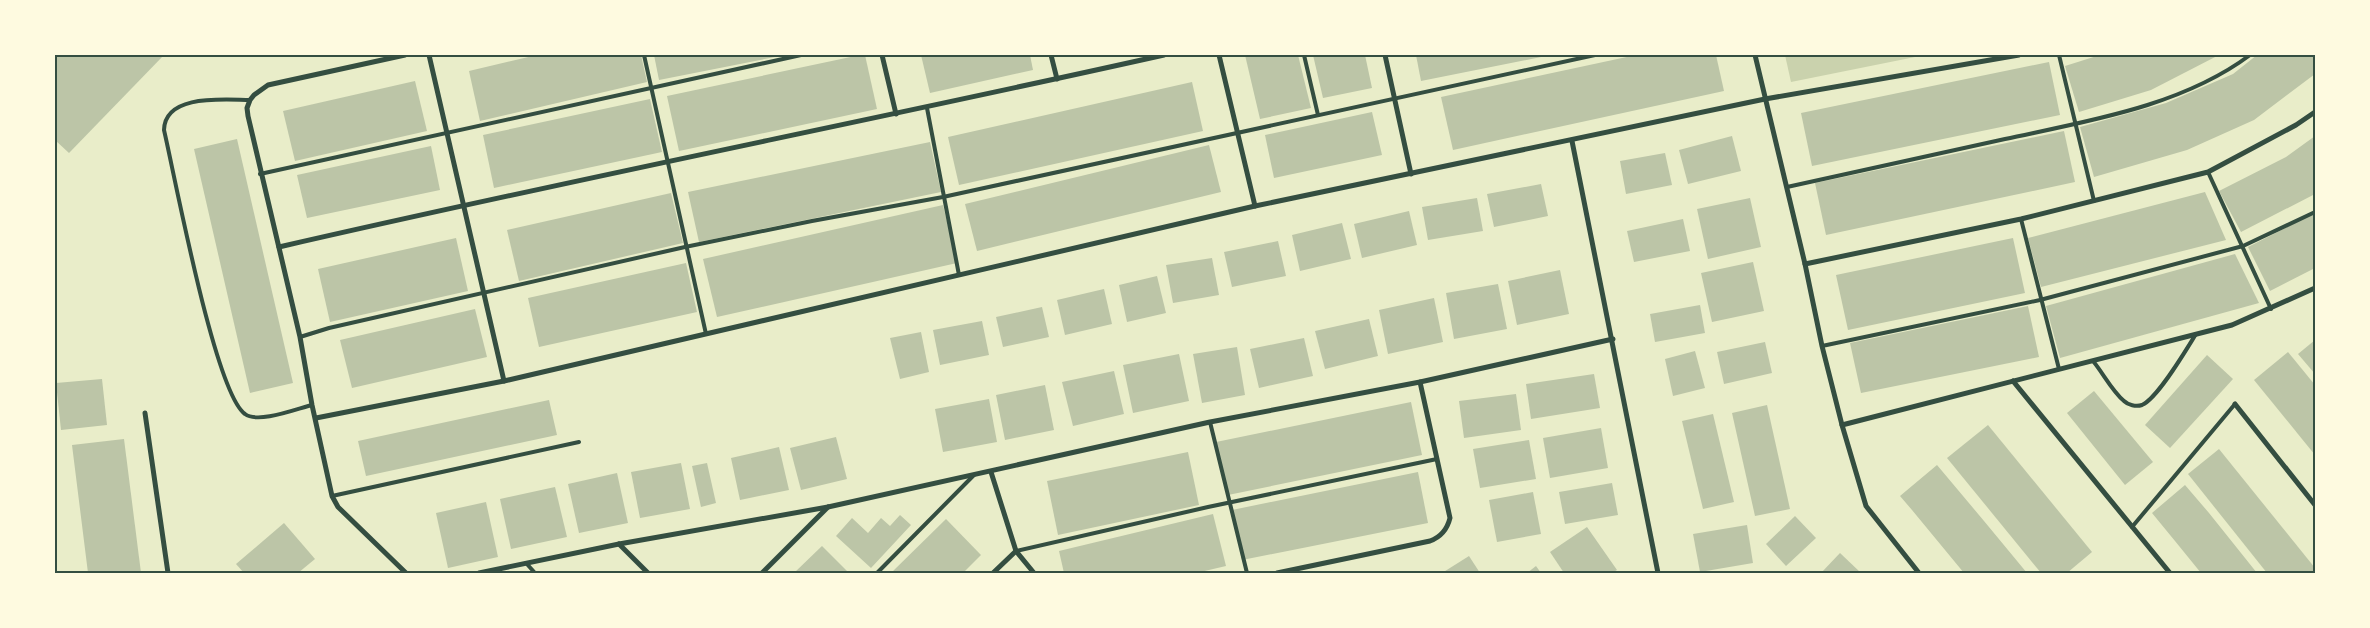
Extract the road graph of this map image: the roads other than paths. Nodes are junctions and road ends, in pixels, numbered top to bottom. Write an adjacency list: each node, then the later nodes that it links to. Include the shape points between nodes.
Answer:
1 (405, 55): 20 (street, via 268,85)
2 (429, 55): 26 (street)
3 (644, 55): 17 (lane)
4 (801, 55): 17 (lane)
5 (882, 55): 23 (street)
6 (1051, 55): 16 (street)
7 (1164, 55): 16 (street)
8 (1219, 55): 27 (street)
9 (1304, 55): 24 (lane)
10 (1385, 55): 18 (street)
11 (1595, 55): 18 (lane)
12 (1755, 55): 19 (street)
13 (2019, 55): 19 (street)
14 (2059, 55): 25 (lane)
15 (2250, 55): 25 (lane, via 2227,72 2174,97)
16 (1057, 79): 21 (street)
17 (651, 88): 26 (lane); 29 (lane)
18 (1395, 99): 24 (lane); 32 (street)
19 (1765, 99): 28 (street); 33 (street)
20 (250, 100): 31 (street, via 248,116); 60 (lane, via 211,99 182,105 166,117 164,130 205,310 225,381 236,404 251,418)
21 (927, 108): 23 (street); 34 (lane)
22 (2315, 112): 30 (street)
23 (896, 114): 29 (street)
24 (1318, 115): 27 (lane)
25 (2075, 124): 33 (lane); 35 (lane)
26 (447, 132): 31 (lane); 36 (street)
27 (1237, 133): 34 (lane); 37 (street)
28 (1572, 140): 32 (street); 52 (street)
29 (669, 162): 36 (street); 42 (lane)
30 (2208, 172): 35 (street); 40 (lane)
31 (260, 174): 41 (street)
32 (1411, 174): 37 (street)
33 (1787, 187): 43 (street)
34 (944, 196): 42 (lane); 44 (lane)
35 (2094, 202): 39 (street)
36 (463, 205): 41 (street); 46 (street)
37 (1255, 206): 44 (street)
38 (2315, 212): 40 (lane)
39 (2020, 219): 43 (street); 47 (lane)
40 (2243, 246): 47 (lane); 48 (lane)
41 (279, 247): 51 (street)
42 (685, 247): 46 (lane); 49 (lane)
43 (1805, 264): 53 (street)
44 (959, 275): 49 (street)
45 (2315, 288): 48 (street)
46 (484, 293): 51 (lane); 56 (street)
47 (2040, 300): 53 (lane); 55 (lane)
48 (2271, 309): 50 (street, via 2232,325)
49 (706, 334): 56 (street)
50 (2196, 334): 54 (street); 54 (lane, via 2174,369 2141,405 2133,406 2123,401)
51 (300, 337): 60 (street)
52 (1613, 339): 58 (street); 89 (street)
53 (1822, 346): 64 (street)
54 (2093, 360): 55 (street)
55 (2059, 369): 57 (street)
56 (504, 381): 62 (street)
57 (2013, 381): 64 (street); 73 (street)
58 (1420, 382): 63 (street); 66 (street)
59 (2235, 404): 71 (street); 73 (lane)
60 (312, 405): 62 (street)
61 (145, 413): 78 (street)
62 (316, 418): 69 (street)
63 (1210, 422): 67 (street); 70 (lane)
64 (1842, 425): 90 (street, via 1866,506)
65 (579, 442): 69 (lane)
66 (1437, 459): 70 (lane); 77 (street, via 1450,518 1438,538)
67 (991, 472): 68 (street); 75 (street)
68 (974, 475): 72 (street); 84 (lane)
69 (332, 496): 79 (street, via 338,507)
70 (1229, 503): 75 (lane); 87 (lane)
71 (2315, 504)
72 (828, 507): 74 (street); 83 (street)
73 (2132, 527): 91 (street)
74 (620, 544): 76 (street); 82 (street)
75 (1016, 551): 85 (street); 86 (street)
76 (526, 563): 80 (street); 81 (lane)
77 (1298, 571): 88 (street)
78 (168, 573)
79 (406, 573)
80 (479, 573)
81 (535, 573)
82 (648, 573)
83 (762, 573)
84 (877, 573)
85 (994, 573)
86 (1034, 573)
87 (1247, 573)
88 (1277, 573)
89 (1658, 573)
90 (1919, 573)
91 (2170, 573)

